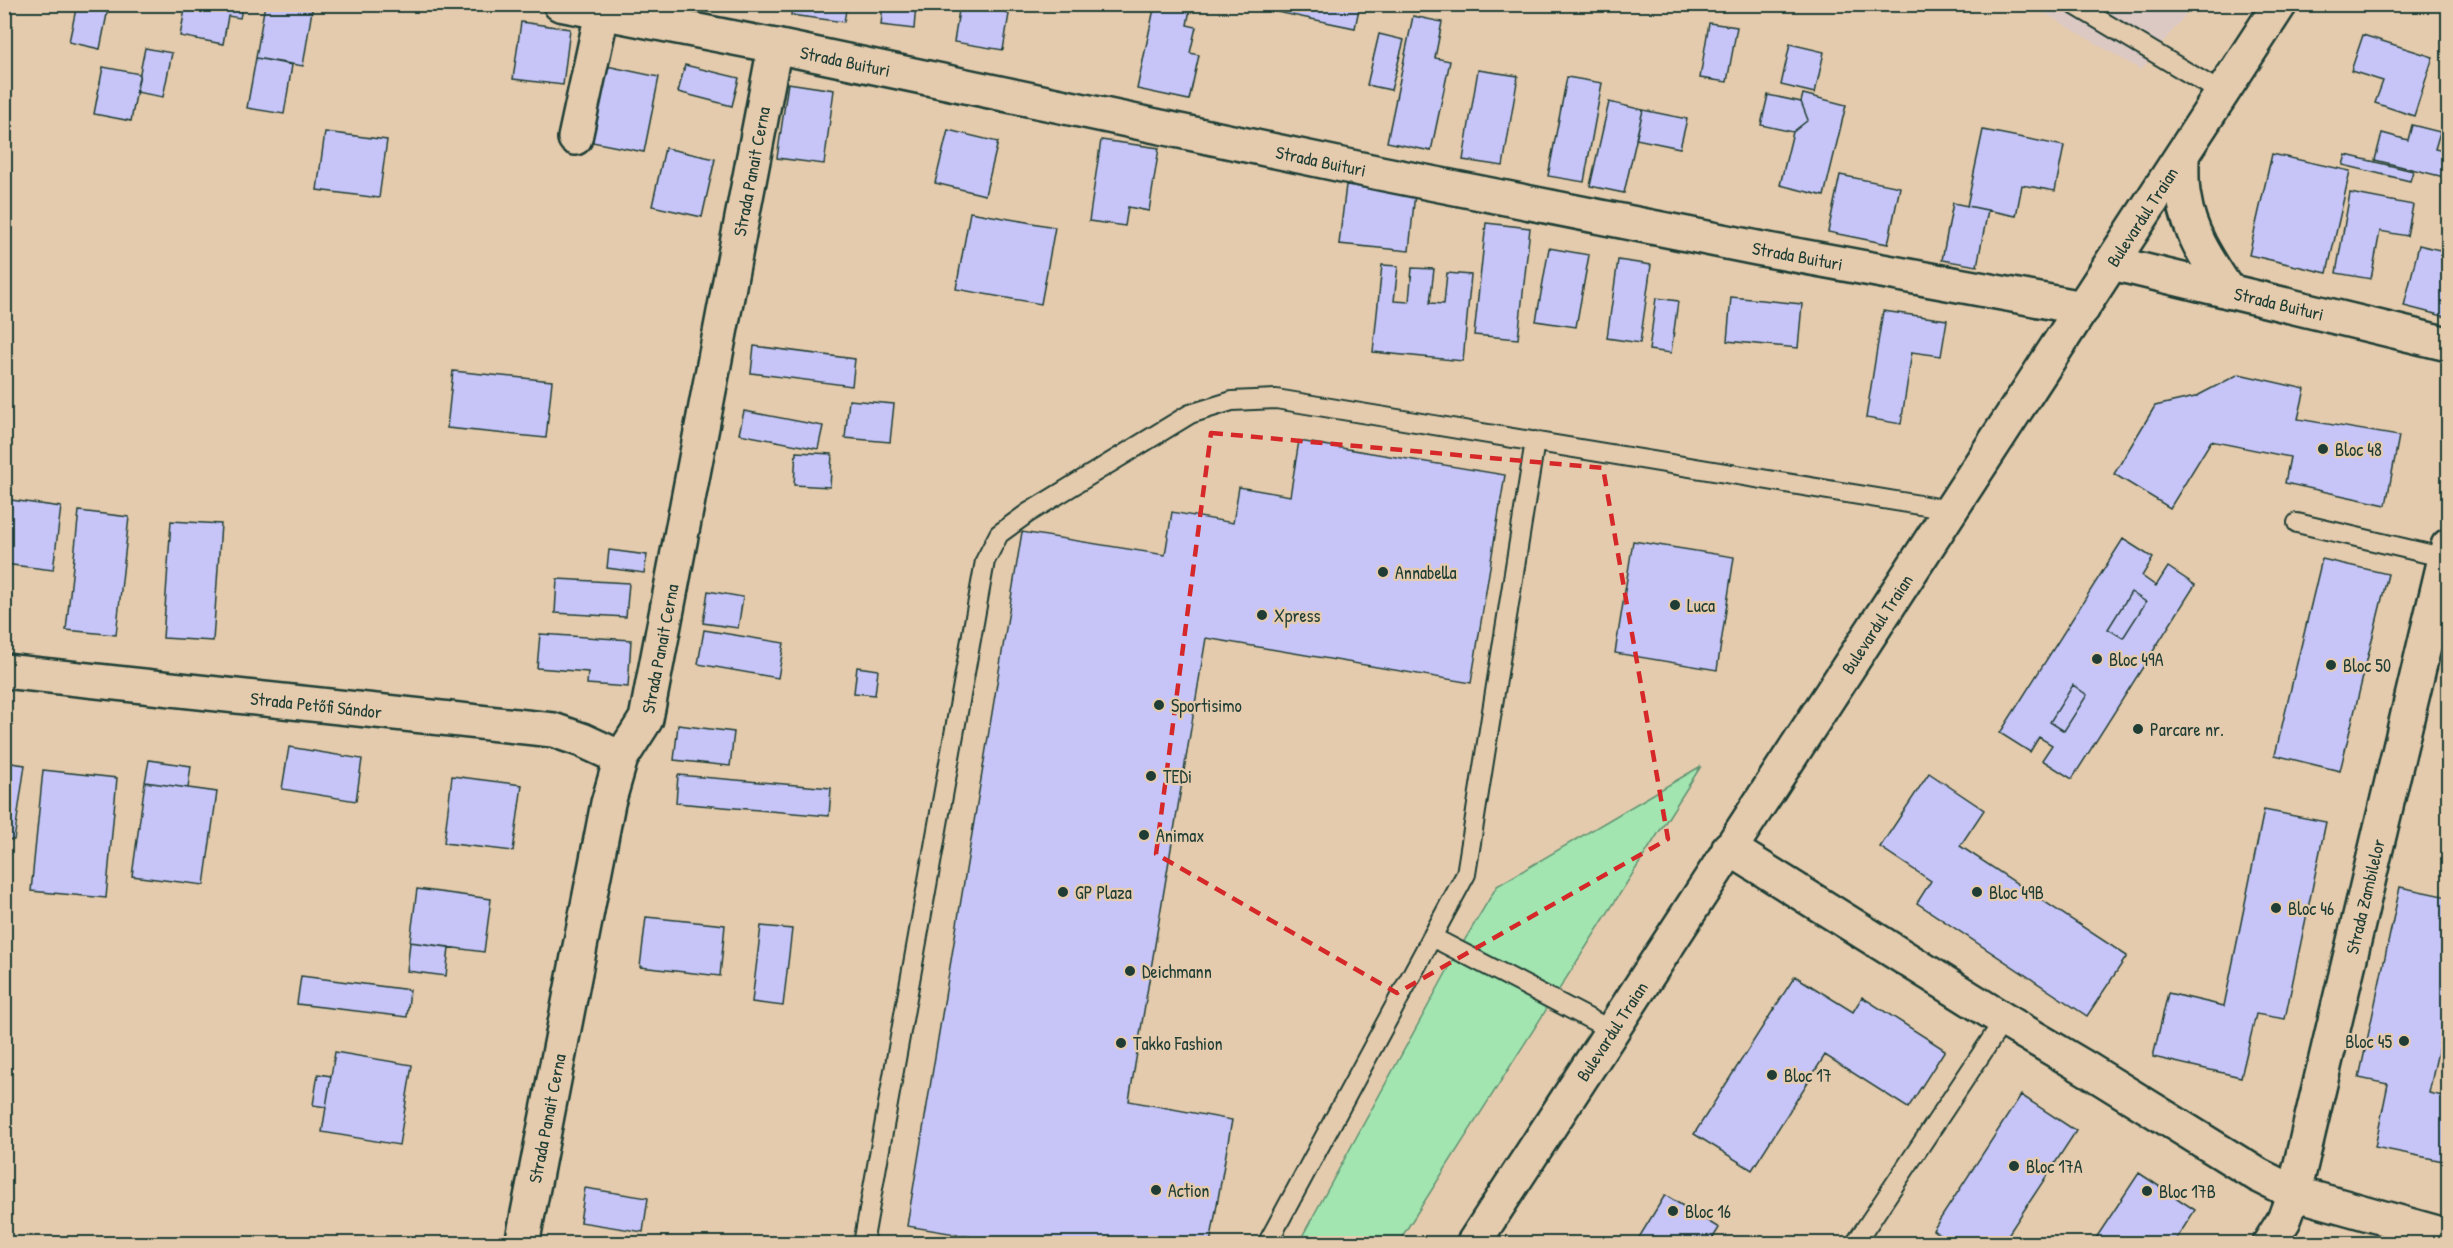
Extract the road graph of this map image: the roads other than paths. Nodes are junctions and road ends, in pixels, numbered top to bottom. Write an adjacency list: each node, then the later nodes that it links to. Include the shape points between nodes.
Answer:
1 (560, 4): 4 (street, Strada Buituri)
2 (2073, 4): 6 (lane)
3 (2280, 4): 6 (street, Bulevardul Traian)
4 (602, 13): 5 (street, Strada Buituri); 7 (street)
5 (775, 46): 11 (street, Strada Buituri, via 1380,173); 18 (street, Strada Panait Cerna, via 646,719)
6 (2222, 93): 8 (street, Bulevardul Traian)
7 (575, 138)
8 (2182, 156): 9 (street, Bulevardul Traian); 10 (street, via 2188,218 2207,259)
9 (2112, 263): 10 (street, Strada Buituri); 11 (street, Bulevardul Traian)
10 (2228, 291): 12 (street, Strada Buituri)
11 (2083, 308): 14 (street, Bulevardul Traian)
12 (2448, 344)
13 (1535, 441): 14 (lane); 20 (lane, via 1466,874); 26 (lane, via 1276,399 1232,401 1191,414 999,534 985,561)
14 (1950, 510): 19 (street, Bulevardul Traian)
15 (2297, 523): 16 (lane)
16 (2445, 571): 23 (street, Strada Zambilelor)
17 (4, 670): 18 (street, Strada Petőfi Sándor, via 553,730)
18 (621, 758): 25 (street, Strada Panait Cerna, via 608,803)
19 (1729, 848): 21 (street); 22 (street, Bulevardul Traian)
20 (1432, 938): 22 (lane); 27 (lane)
21 (2004, 1020): 23 (street); 29 (lane)
22 (1611, 1030): 28 (street, Bulevardul Traian)
23 (2294, 1193): 24 (street); 30 (street, Strada Zambilelor)
24 (2448, 1236)
25 (522, 1244)
26 (863, 1244)
27 (1267, 1244)
28 (1473, 1244)
29 (1855, 1244)
30 (2269, 1244)

